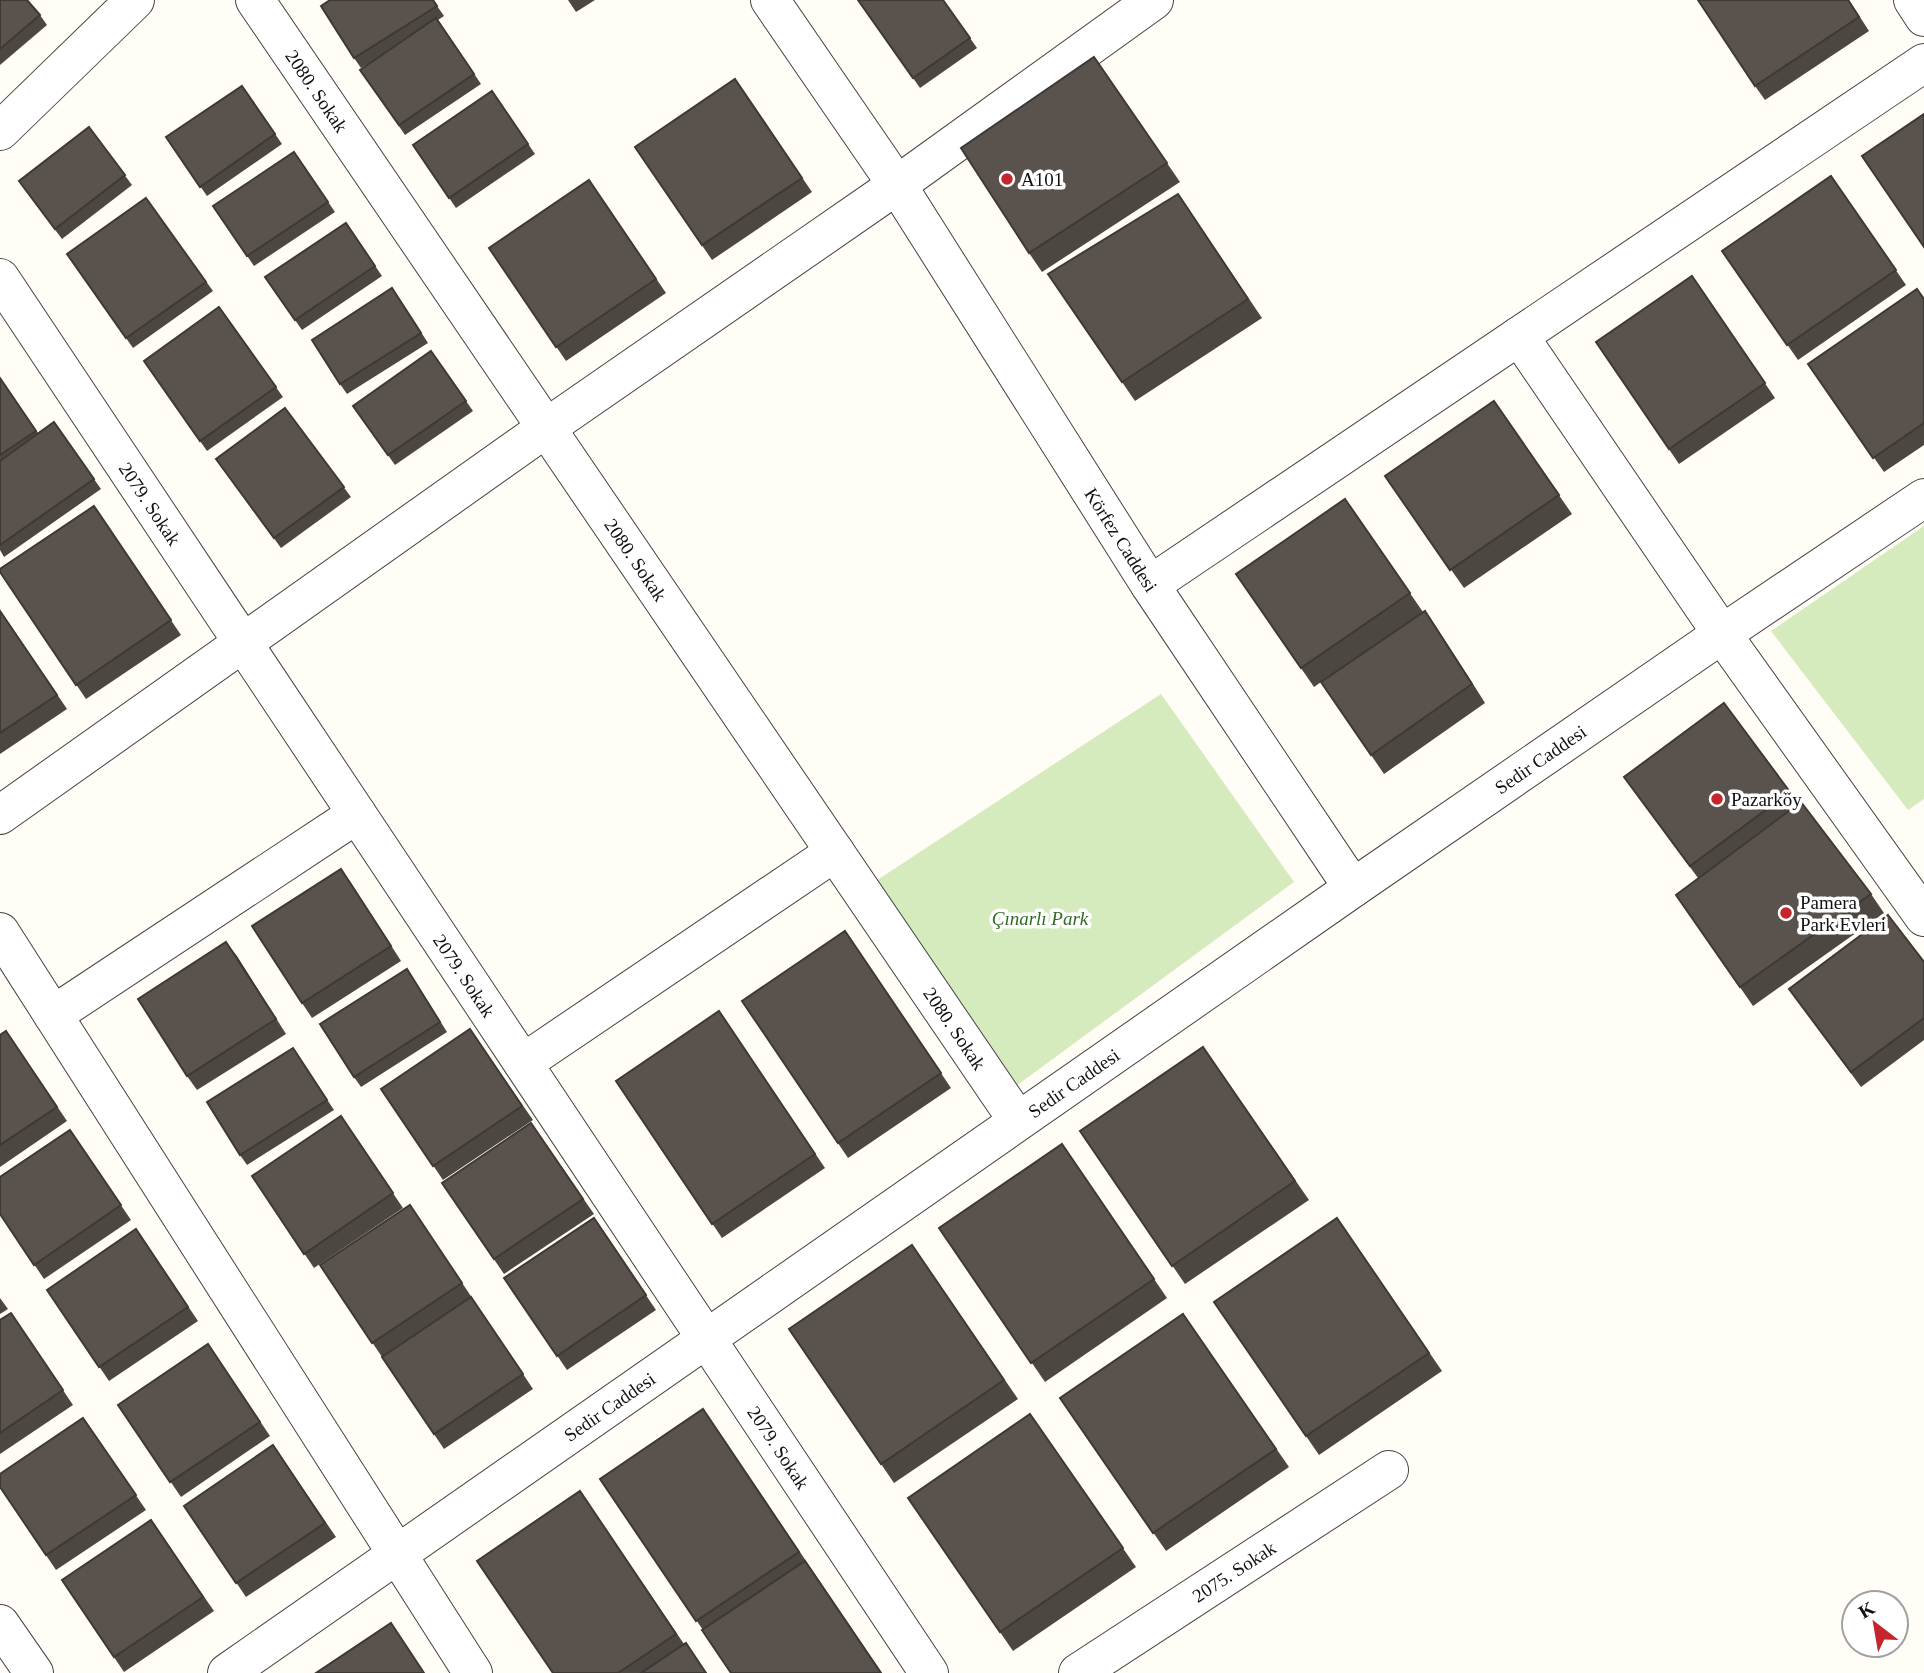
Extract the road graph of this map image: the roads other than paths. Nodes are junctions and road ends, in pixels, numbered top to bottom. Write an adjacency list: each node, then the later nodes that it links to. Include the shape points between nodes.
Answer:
1 (135, 0): 8 (street)
2 (255, 0): 12 (street, 2080. Sokak)
3 (770, 0): 9 (street, Körfez Caddesi)
4 (1913, 0): 6 (street)
5 (1143, 3): 9 (street)
6 (1924, 17)
7 (1924, 63): 11 (street)
8 (0, 131)
9 (897, 186): 12 (street); 14 (street, Körfez Caddesi)
10 (0, 278): 16 (street, 2079. Sokak)
11 (1519, 336): 14 (street); 15 (street)
12 (546, 428): 16 (street); 19 (street, 2080. Sokak)
13 (1924, 498): 15 (street, Sedir Caddesi)
14 (1150, 585): 20 (street, Körfez Caddesi)
15 (1722, 634): 20 (street, Sedir Caddesi); 21 (street)
16 (243, 643): 17 (street, 2079. Sokak); 18 (street)
17 (357, 814): 23 (street); 24 (street, 2079. Sokak)
18 (0, 815)
19 (835, 852): 24 (street); 25 (street, 2080. Sokak)
20 (1353, 888): 25 (street, Sedir Caddesi)
21 (1924, 917)
22 (0, 932): 23 (street)
23 (53, 1015): 28 (street)
24 (523, 1063): 26 (street, 2079. Sokak)
25 (1017, 1121): 26 (street, Sedir Caddesi)
26 (706, 1338): 28 (street, Sedir Caddesi); 33 (street, 2079. Sokak)
27 (1389, 1469): 34 (street, 2075. Sokak)
28 (398, 1556): 31 (street, Sedir Caddesi); 32 (street)
29 (0, 1624): 30 (street)
30 (34, 1673)
31 (228, 1673)
32 (473, 1673)
33 (929, 1673)
34 (1078, 1673)

